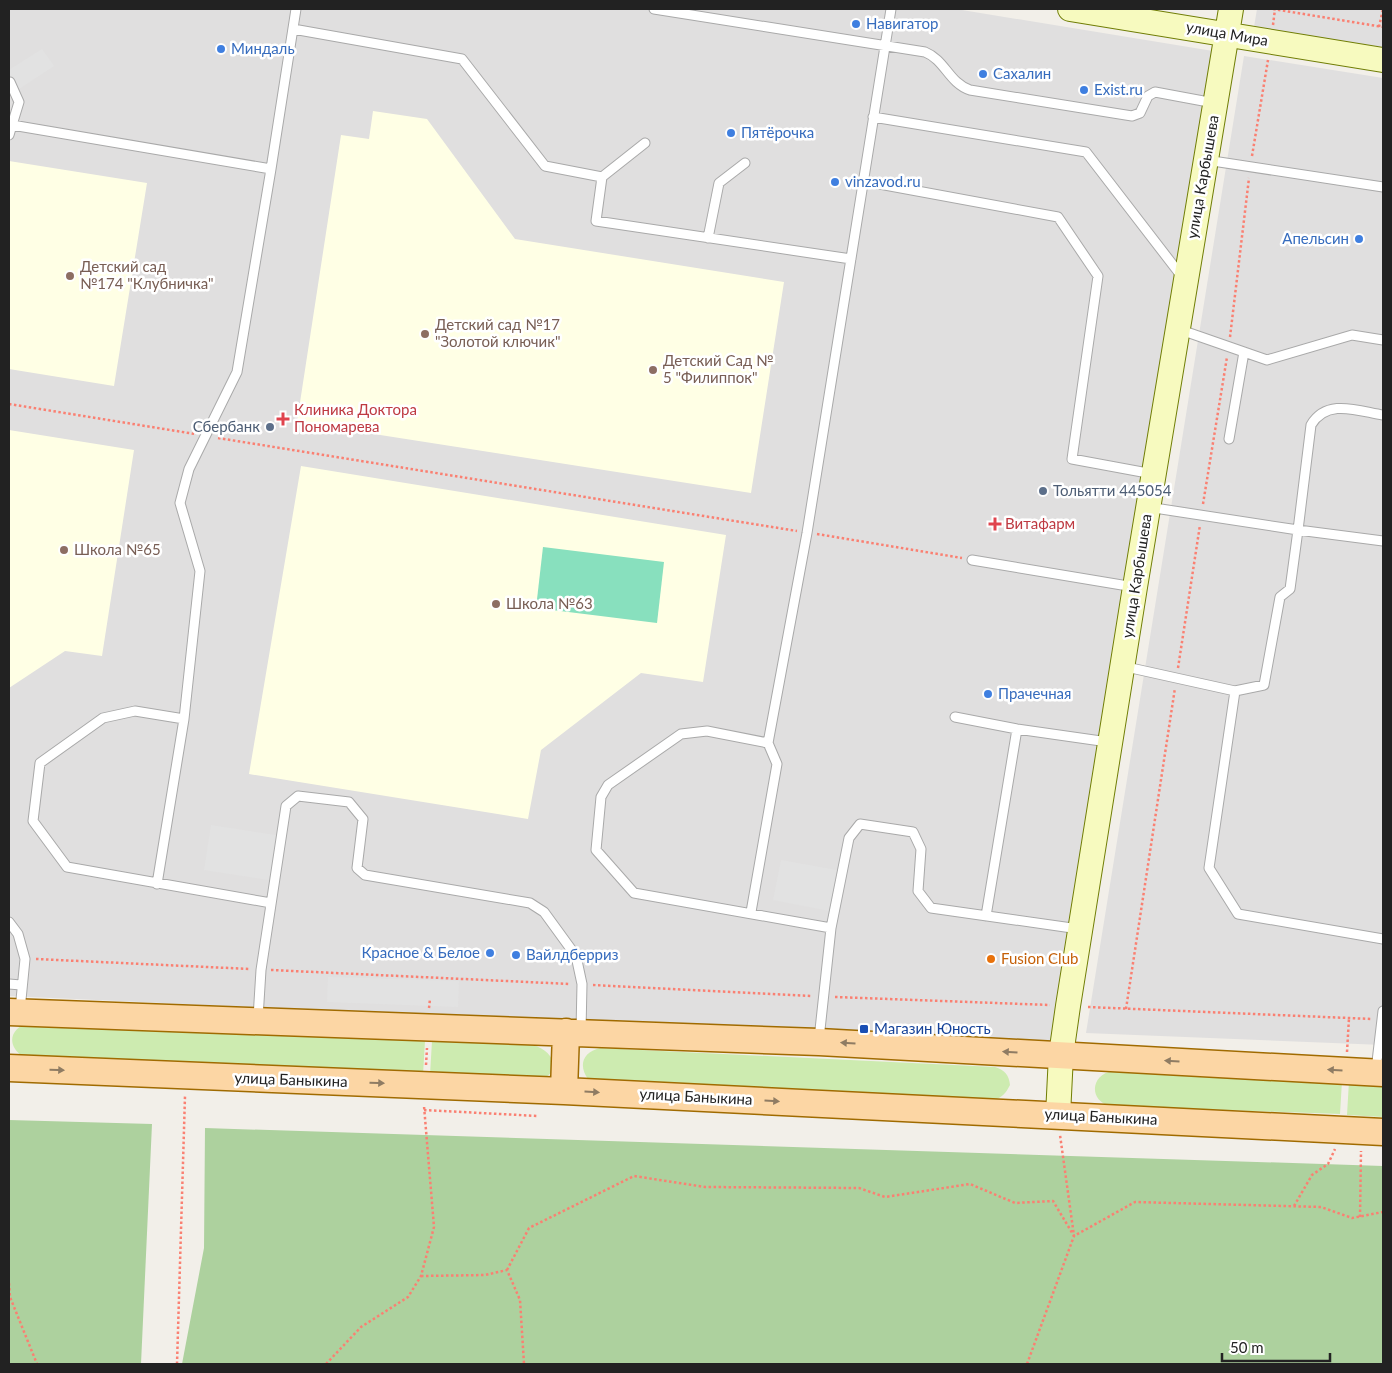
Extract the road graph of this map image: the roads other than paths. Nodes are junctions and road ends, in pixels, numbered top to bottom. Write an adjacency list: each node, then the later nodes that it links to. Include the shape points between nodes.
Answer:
1 (296, 9): 6 (lane)
2 (654, 9): 8 (lane)
3 (891, 9): 8 (lane)
4 (1070, 9): 7 (street, улица Мира)
5 (1231, 9): 7 (street, улица Карбышева)
6 (292, 29): 19 (lane); 20 (lane, via 462,59 545,166)
7 (1227, 34): 9 (street, улица Мира); 12 (street, улица Карбышева)
8 (885, 46): 12 (lane, via 933,55 961,87 970,90 1132,116 1140,113 1148,96 1155,92); 13 (lane)
9 (1383, 60)
10 (9, 81): 11 (lane); 14 (lane, via 19,102)
11 (20, 81)
12 (1216, 103): 17 (street, улица Карбышева)
13 (873, 117): 21 (lane); 25 (lane, via 1086,152)
14 (12, 124): 15 (lane); 19 (lane)
15 (9, 135)
16 (645, 143): 20 (lane)
17 (1206, 160): 22 (lane); 25 (street, улица Карбышева)
18 (745, 163): 23 (lane, via 719,183)
19 (271, 169): 40 (lane, via 237,372 189,469 180,504 200,571)
20 (602, 177): 23 (lane, via 596,221)
21 (863, 181): 24 (lane); 31 (lane, via 1058,217 1098,276 1072,460)
22 (1383, 187)
23 (708, 238): 24 (lane)
24 (851, 259): 42 (lane, via 807,533)
25 (1186, 282): 26 (street, улица Карбышева)
26 (1178, 329): 28 (lane); 31 (street, улица Карбышева)
27 (1383, 340): 28 (lane, via 1352,335 1267,360)
28 (1244, 352): 30 (lane)
29 (1383, 415): 33 (lane, via 1337,408 1315,418 1311,425)
30 (1229, 439)
31 (1154, 474): 32 (street, улица Карбышева)
32 (1148, 507): 33 (lane); 36 (street, улица Карбышева)
33 (1298, 530): 34 (lane); 38 (lane, via 1290,589 1280,596 1264,685)
34 (1383, 541)
35 (972, 560): 36 (lane)
36 (1135, 587): 37 (street, улица Карбышева)
37 (1122, 666): 38 (lane); 43 (street, улица Карбышева)
38 (1236, 691): 51 (lane, via 1209,868 1238,914)
39 (955, 717): 41 (lane)
40 (184, 719): 44 (lane); 44 (lane, via 135,711 103,718 40,763 33,821 67,867)
41 (1017, 729): 43 (lane); 47 (lane)
42 (768, 743): 46 (lane, via 777,764); 46 (lane, via 707,731 681,734 608,785 601,797 596,841 596,850 634,893)
43 (1110, 743): 50 (street, улица Карбышева)
44 (157, 884): 45 (lane)
45 (271, 903): 56 (lane, via 260,970); 57 (lane, via 286,806 298,796 349,802 363,819 357,868 365,875 530,903 544,912 576,956 582,984)
46 (751, 912): 49 (lane)
47 (986, 916): 49 (lane, via 931,908 918,891 921,849 913,832 860,824 849,838); 50 (lane)
48 (9, 922): 53 (lane, via 18,934 25,959)
49 (832, 928): 58 (lane)
50 (1081, 930): 59 (street, улица Карбышева)
51 (1383, 939)
52 (9, 984): 53 (lane)
53 (21, 985): 54 (lane)
54 (14, 1012): 56 (main road)
55 (1383, 1015): 61 (lane)
56 (258, 1021): 57 (main road)
57 (574, 1033): 58 (main road); 62 (main road)
58 (819, 1042): 59 (main road, one-way to 58)
59 (1061, 1055): 61 (main road, one-way to 59); 63 (street, улица Карбышева)
60 (9, 1068): 62 (main road, улица Баныкина, one-way to 62, via 185,1076 424,1098)
61 (1380, 1072)
62 (564, 1091): 63 (main road, улица Баныкина, one-way to 63)
63 (1058, 1115): 64 (main road, улица Баныкина)
64 (1383, 1132)

